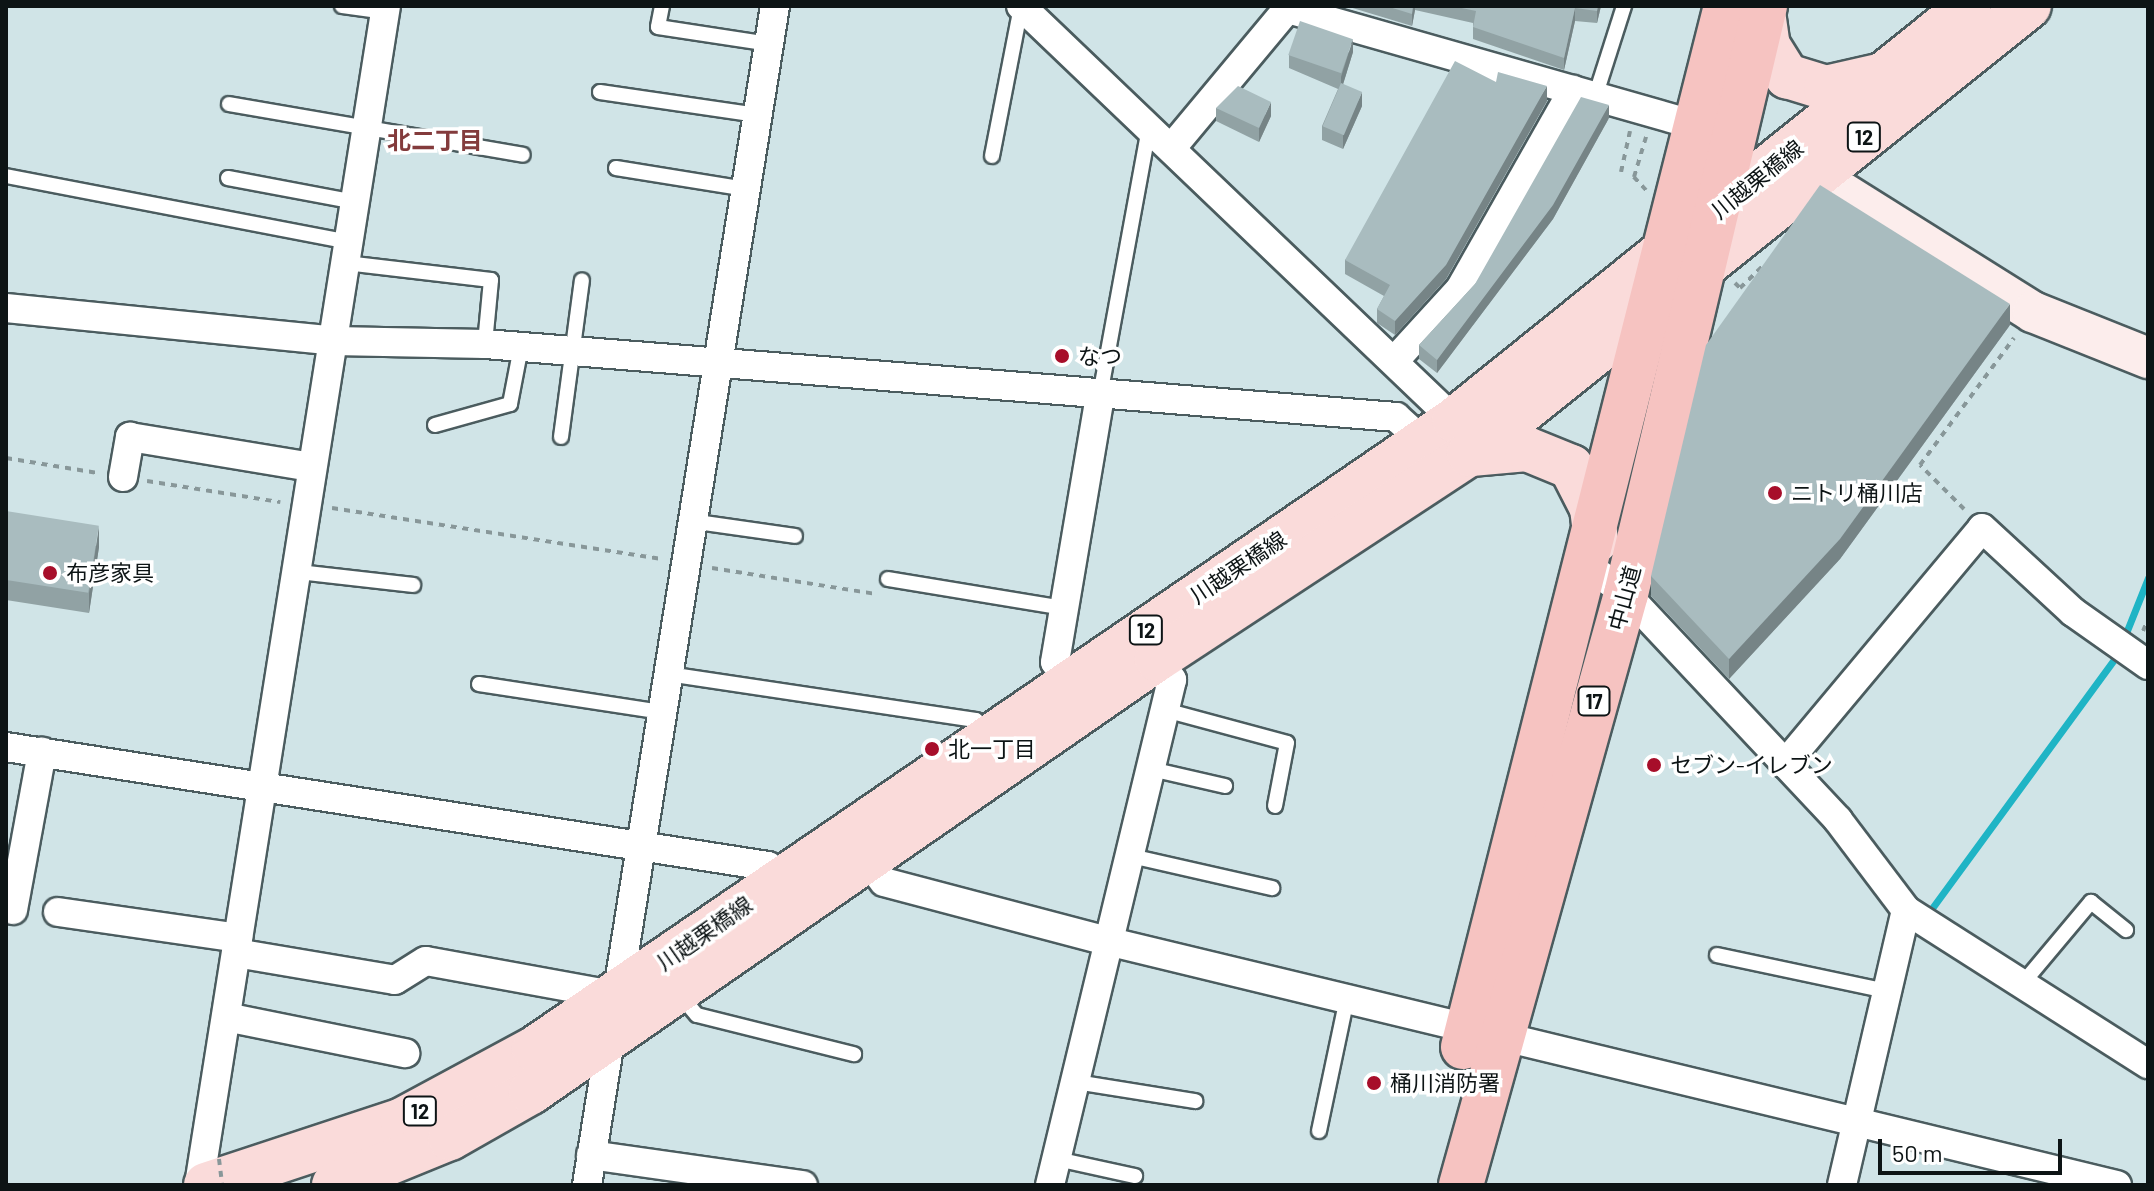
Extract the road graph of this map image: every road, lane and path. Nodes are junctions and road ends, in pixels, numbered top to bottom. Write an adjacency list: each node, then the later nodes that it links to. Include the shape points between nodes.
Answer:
1 (342, 6): 9 (lane)
2 (662, 6): 11 (lane, via 658,27)
3 (775, 6): 11 (street)
4 (1624, 6): 14 (lane)
5 (1969, 6): 12 (main road, 川越栗橋線 / 12)
6 (2029, 6): 25 (main road, 川越栗橋線 / 12)
7 (1289, 7): 14 (street); 20 (street)
8 (1751, 8): 12 (main road, via 1775,60 1805,85 1851,85); 18 (highway, 中山道 / 17); 29 (highway)
9 (386, 9): 19 (street)
10 (1031, 9): 17 (street); 22 (lane)
11 (769, 44): 16 (street)
12 (1887, 72): 29 (main road, 川越栗橋線 / 12)
13 (600, 92): 16 (lane)
14 (1584, 94): 18 (street); 41 (street, via 1460,289)
15 (229, 104): 19 (lane)
16 (757, 115): 27 (street)
17 (1149, 123): 20 (street); 43 (lane)
18 (1698, 126): 31 (highway, 中山道 / 17)
19 (366, 133): 21 (lane); 28 (street)
20 (1174, 145): 41 (street)
21 (523, 155)
22 (992, 156)
23 (616, 168): 27 (lane)
24 (6, 176): 30 (lane)
25 (1816, 176): 31 (main road, 川越栗橋線 / 12); 35 (street)
26 (228, 178): 28 (lane)
27 (745, 189): 42 (street)
28 (355, 202): 30 (street)
29 (1716, 213): 31 (main road, 川越栗橋線 / 12)
30 (348, 252): 36 (street); 37 (lane, via 491,280)
31 (1685, 261): 34 (highway, 中山道 / 17); 46 (main road, 川越栗橋線 / 12); 58 (highway, 中山道 / 17)
32 (582, 280): 39 (lane)
33 (6, 308): 36 (street)
34 (1653, 311): 46 (main road, 川越栗橋線 / 12); 54 (highway, 中山道 / 17)
35 (2033, 312): 40 (street); 52 (path, via 1920,465)
36 (334, 341): 37 (street); 48 (street)
37 (485, 344): 38 (street)
38 (521, 347): 39 (street); 44 (lane, via 510,404)
39 (575, 352): 42 (street); 45 (lane)
40 (2148, 358)
41 (1396, 359): 46 (street)
42 (717, 365): 43 (street); 51 (street)
43 (1100, 395): 46 (street, via 1396,417); 59 (street)
44 (435, 425)
45 (561, 437)
46 (1449, 438): 54 (main road, via 1527,449 1571,467 1584,486); 60 (main road, 川越栗橋線 / 12); 63 (main road, 川越栗橋線 / 12)
47 (6, 458): 49 (path)
48 (311, 467): 49 (street, via 130,437); 50 (street)
49 (123, 477): 50 (path)
50 (306, 506): 55 (street)
51 (690, 521): 53 (lane); 62 (street)
52 (1982, 528): 61 (street, via 2073,612); 70 (street)
53 (795, 536)
54 (1593, 554): 58 (street); 93 (highway, 中山道 / 17)
55 (299, 572): 57 (lane); 73 (street)
56 (888, 579): 59 (lane)
57 (413, 585)
58 (1626, 594): 70 (street); 93 (highway, 中山道 / 17)
59 (1064, 608): 63 (street, via 1055,662)
60 (1157, 659): 65 (street, via 1172,680); 77 (main road, 川越栗橋線 / 12)
61 (2148, 665)
62 (668, 674): 66 (street); 67 (lane, via 976,720)
63 (1069, 682): 67 (main road, 川越栗橋線 / 12)
64 (479, 684): 66 (lane)
65 (1165, 710): 71 (street); 74 (lane, via 1287,743)
66 (661, 712): 75 (street)
67 (991, 736): 78 (main road, 川越栗橋線 / 12)
68 (6, 747): 69 (street)
69 (42, 752): 73 (street); 80 (street)
70 (1785, 764): 81 (street)
71 (1151, 769): 72 (lane); 76 (street)
72 (1225, 786)
73 (261, 787): 75 (street); 85 (street)
74 (1275, 806)
75 (642, 846): 78 (street, via 768,866); 90 (street)
76 (1131, 856): 79 (lane); 84 (street)
77 (869, 864): 84 (street, via 884,882); 89 (main road, 川越栗橋線 / 12)
78 (779, 881): 90 (main road, 川越栗橋線 / 12)
79 (1272, 888)
80 (13, 910)
81 (1906, 910): 87 (street); 88 (street)
82 (58, 912): 85 (street)
83 (2126, 930): 87 (lane, via 2091,902)
84 (1111, 942): 91 (street); 98 (street)
85 (237, 946): 90 (street, via 395,980 426,961); 92 (street)
86 (1717, 955): 88 (lane)
87 (2023, 983): 97 (street)
88 (1886, 991): 100 (street)
89 (679, 994): 94 (main road, 川越栗橋線 / 12); 96 (lane, via 697,1015)
90 (614, 995): 94 (street); 103 (main road, 川越栗橋線 / 12, via 534,1049 402,1120)
91 (1347, 998): 93 (street); 101 (lane)
92 (226, 1017): 95 (street); 108 (street)
93 (1483, 1030): 100 (street); 113 (highway, 中山道 / 17); 114 (highway, 中山道 / 17)
94 (604, 1045): 102 (street); 110 (main road, 川越栗橋線 / 12, via 450,1138)
95 (405, 1053)
96 (854, 1054)
97 (2148, 1064)
98 (1076, 1082): 99 (lane); 104 (street)
99 (1195, 1101)
100 (1857, 1121): 115 (street); 116 (street)
101 (1319, 1131)
102 (591, 1155): 105 (street); 111 (street)
103 (212, 1172): 109 (path, bridge)
104 (1053, 1172): 106 (lane)
105 (669, 1176): 107 (street)
106 (1135, 1176)
107 (748, 1182): 112 (street)
108 (199, 1185)
109 (222, 1185)
110 (334, 1185)
111 (587, 1185)
112 (803, 1185)
113 (1430, 1185)
114 (1461, 1185)
115 (1842, 1185)
116 (2117, 1185)

